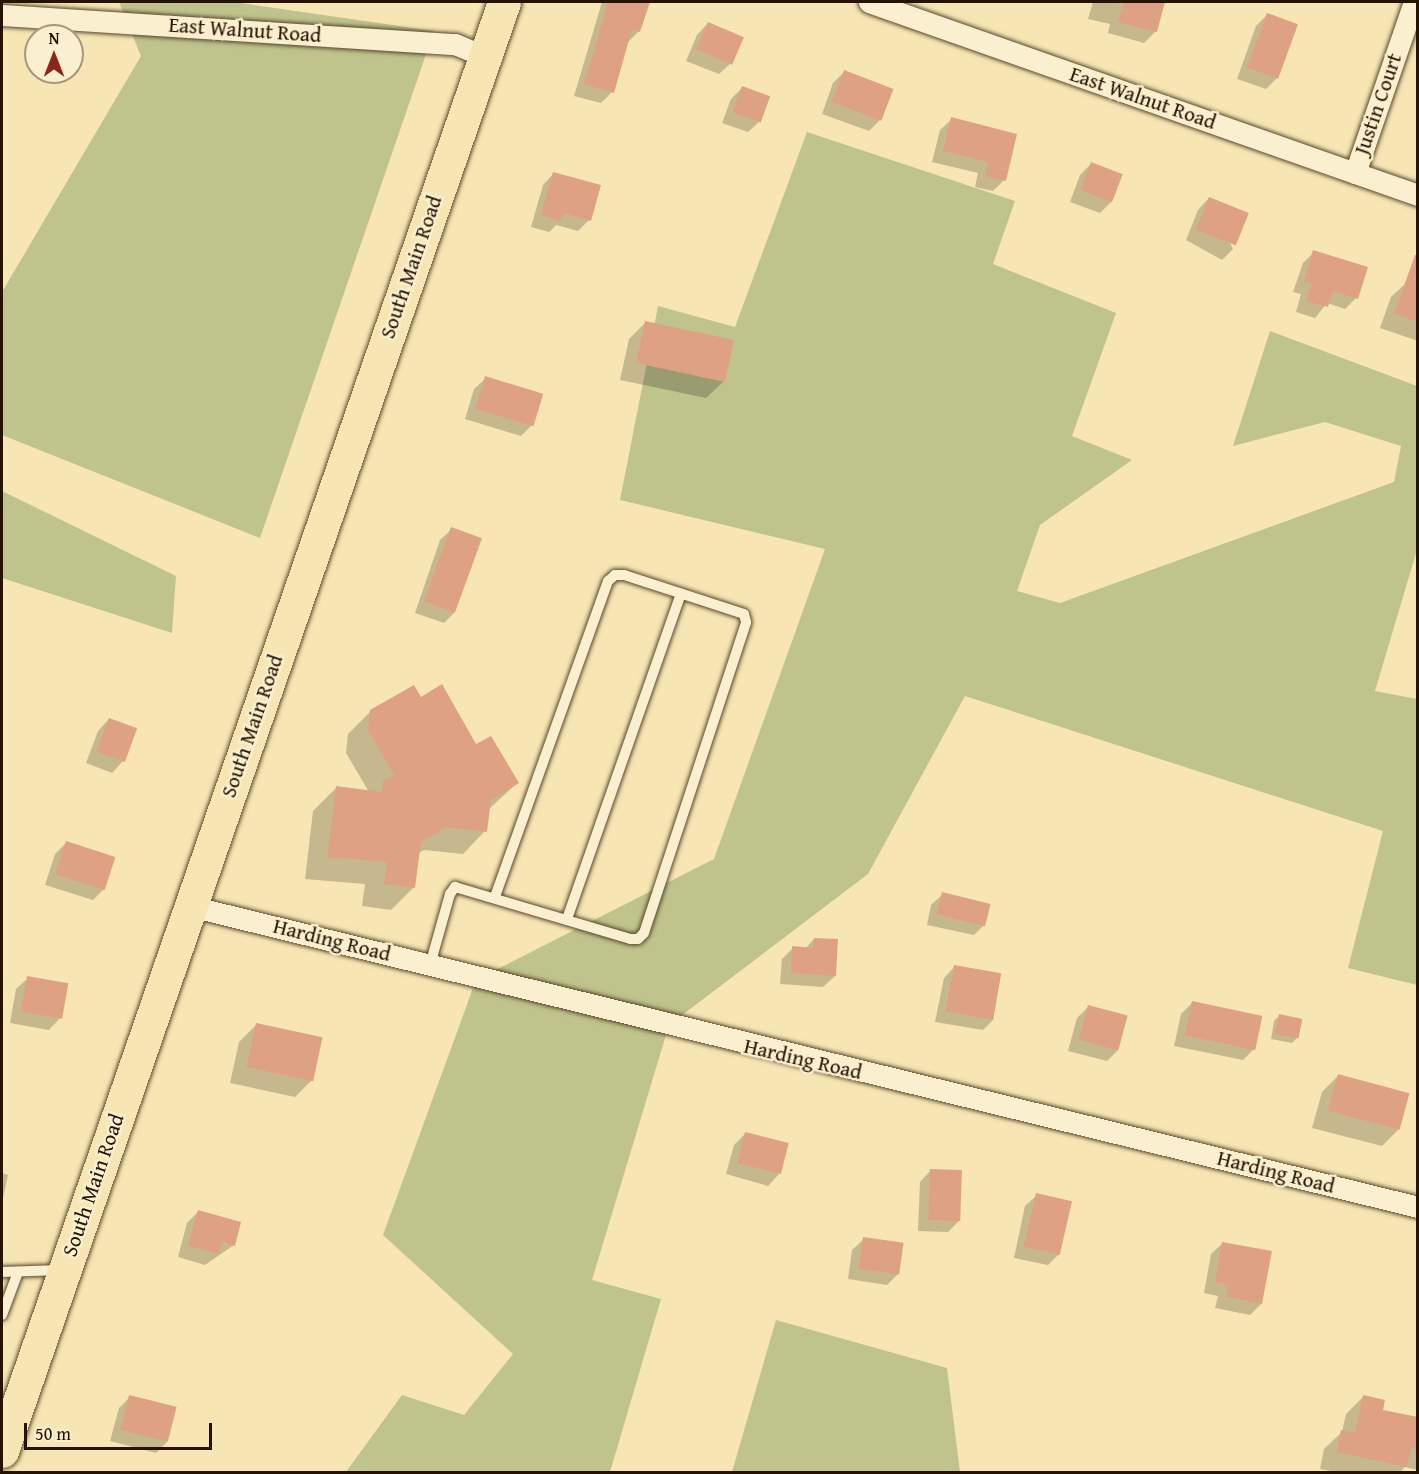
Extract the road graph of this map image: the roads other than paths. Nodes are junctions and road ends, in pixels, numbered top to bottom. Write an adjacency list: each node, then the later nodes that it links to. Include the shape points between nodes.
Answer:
1 (504, 2): 5 (main road, South Main Road)
2 (869, 2): 6 (street, East Walnut Road)
3 (1414, 2): 6 (street, Justin Court)
4 (2, 15): 5 (street, East Walnut Road, via 455,44)
5 (485, 57): 10 (main road, South Main Road)
6 (1355, 173): 7 (street, East Walnut Road)
7 (1418, 195)
8 (681, 594): 9 (lane, via 624,575 615,575 608,581); 11 (lane); 11 (lane, via 744,614 746,622 644,933 638,939 630,939)
9 (495, 897): 11 (lane); 12 (lane, via 455,887)
10 (190, 906): 12 (street, Harding Road); 14 (main road, South Main Road)
11 (567, 919)
12 (430, 965): 13 (street, Harding Road)
13 (1418, 1207)
14 (64, 1270): 16 (lane); 18 (main road, South Main Road)
15 (2, 1272): 16 (lane)
16 (18, 1272): 17 (lane)
17 (2, 1315)
18 (8, 1413): 19 (main road, South Main Road)
19 (2, 1448)

